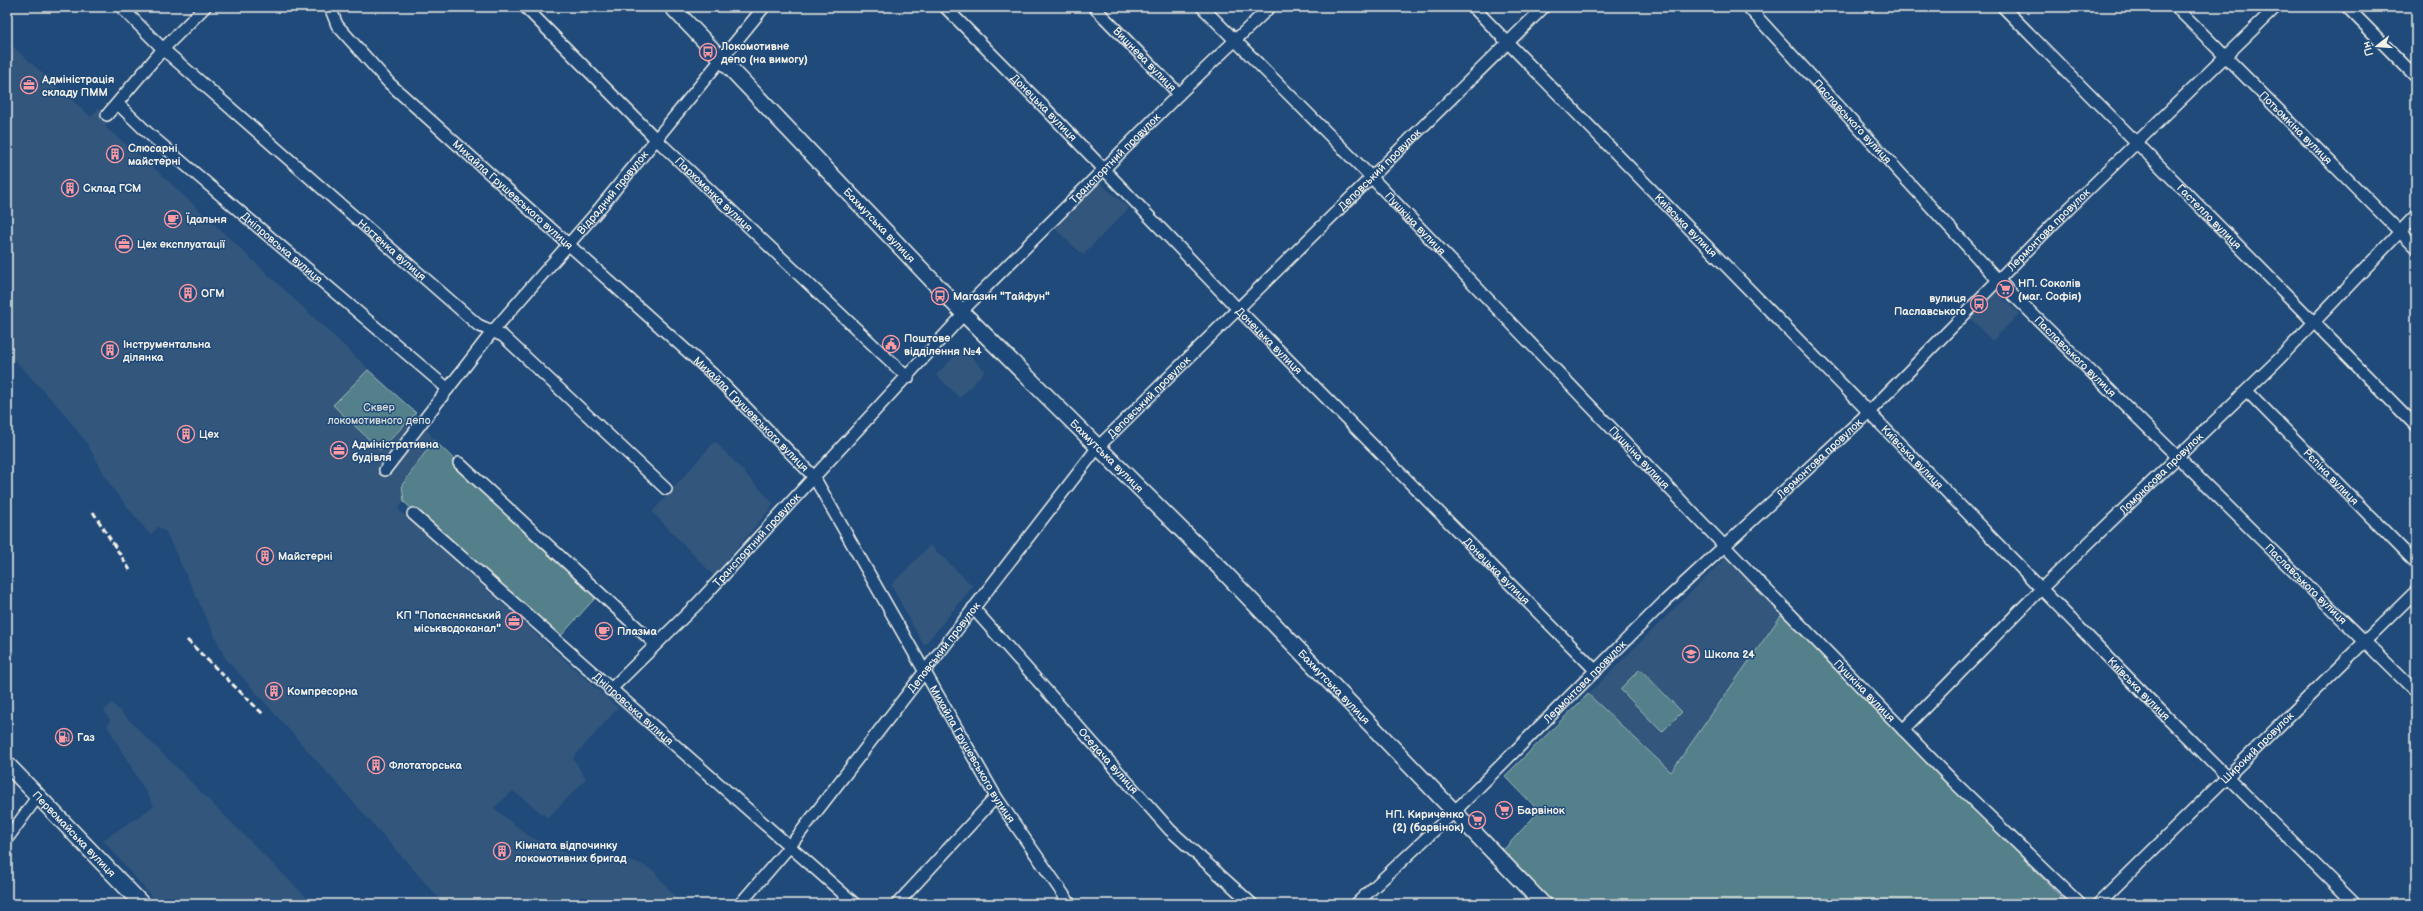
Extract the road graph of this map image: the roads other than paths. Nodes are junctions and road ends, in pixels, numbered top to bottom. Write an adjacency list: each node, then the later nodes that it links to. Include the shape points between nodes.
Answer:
1 (121, 7): 20 (street, Ногтенка вулиця)
2 (205, 7): 20 (street)
3 (330, 7): 33 (street, Михайла Грушевського вулиця, via 337,25 389,82)
4 (525, 7): 27 (street, Пархоменка вулиця)
5 (672, 7): 22 (street, Бахмутська вулиця)
6 (764, 7): 22 (street, Відрадний провулок)
7 (945, 7): 29 (street, Донецька вулиця)
8 (1094, 7): 24 (street, Вишнева вулиця)
9 (1202, 7): 18 (street, Пушкіна вулиця)
10 (1270, 7): 18 (street, Транспортний провулок)
11 (1473, 7): 19 (street, Київська вулиця)
12 (1544, 7): 19 (street, Деповський провулок)
13 (1748, 7): 35 (street, Паславського вулиця)
14 (2003, 7): 28 (street, Гастелло вулиця)
15 (2176, 7): 21 (street, Потьомкіна вулиця)
16 (2276, 7): 21 (street, Лермонтова провулок)
17 (2347, 7): 23 (street)
18 (1235, 40): 24 (street, Транспортний провулок); 30 (street, Пушкіна вулиця)
19 (1508, 41): 30 (street, Деповський провулок); 43 (street, Київська вулиця)
20 (163, 49): 25 (street); 39 (street, Ногтенка вулиця, via 478,325)
21 (2225, 57): 28 (street, Лермонтова провулок); 32 (street, Потьомкіна вулиця)
22 (723, 58): 27 (street, Відрадний провулок); 37 (street, Бахмутська вулиця)
23 (2416, 77)
24 (1179, 94): 29 (street, Транспортний провулок)
25 (118, 104): 26 (street); 41 (street, Дніпровська вулиця, via 148,133)
26 (106, 115)
27 (656, 138): 33 (street, Відрадний провулок); 40 (street, Пархоменка вулиця)
28 (2136, 143): 35 (street, Лермонтова провулок); 38 (street, Гастелло вулиця)
29 (1104, 169): 36 (street, Донецька вулиця); 37 (street, Транспортний провулок)
30 (1372, 178): 36 (street, Деповський провулок); 52 (street, Пушкіна вулиця)
31 (2416, 215): 32 (street, Ломоносова провулок)
32 (2400, 232): 34 (street, Потьомкіна вулиця); 38 (street, Ломоносова провулок)
33 (570, 243): 39 (street, Відрадний провулок); 49 (street, Михайла Грушевського вулиця, via 717,378)
34 (2416, 248)
35 (1998, 280): 43 (street, Лермонтова провулок); 46 (street, Паславського вулиця)
36 (1238, 309): 45 (street, Деповський провулок); 60 (street, Донецька вулиця)
37 (963, 313): 40 (street, Транспортний провулок); 45 (street, Бахмутська вулиця)
38 (2314, 321): 42 (street, Ломоносова провулок); 44 (street, Гастелло вулиця)
39 (492, 332): 41 (street, Відрадний провулок); 50 (street, Ногтенка вулиця, via 503,336)
40 (908, 378): 49 (street, Транспортний провулок)
41 (448, 389): 48 (street, Відрадний провулок)
42 (2247, 391): 46 (street, Ломоносова провулок); 53 (street, Рєпіна вулиця)
43 (1869, 412): 52 (street, Лермонтова провулок); 54 (street, Київська вулиця)
44 (2416, 426)
45 (1098, 447): 56 (street, Деповський провулок); 68 (street, Бахмутська вулиця, via 1222,570)
46 (2178, 457): 54 (street, Ломоносова провулок); 57 (street, Паславського вулиця)
47 (459, 463): 58 (street)
48 (385, 470)
49 (814, 477): 58 (street, Транспортний провулок, via 699,602); 59 (street, Михайла Грушевського вулиця)
50 (666, 489)
51 (412, 514): 61 (street, Дніпровська вулиця)
52 (1726, 546): 60 (street, Лермонтова провулок, via 1664,602); 63 (street, Пушкіна вулиця)
53 (2416, 563)
54 (2042, 588): 63 (street, Ломоносова провулок); 65 (street, Київська вулиця)
55 (2416, 591): 57 (street, Широкий провулок)
56 (974, 608): 59 (street, Деповський провулок); 76 (street, Оседача вулиця, via 1170,830)
57 (2365, 640): 62 (street, Паславського вулиця); 65 (street, Широкий провулок)
58 (656, 644): 61 (street, Транспортний провулок)
59 (924, 670): 67 (street, Михайла Грушевського вулиця); 70 (street, Деповський провулок)
60 (1596, 671): 68 (street, Лермонтова провулок)
61 (610, 690): 70 (street, Дніпровська вулиця)
62 (2416, 692)
63 (1903, 730): 79 (street, Пушкіна вулиця)
64 (7, 764): 66 (street, Первомайська вулиця)
65 (2228, 776): 80 (street, Широкий провулок); 81 (street, Київська вулиця)
66 (38, 796): 69 (street); 71 (street, Первомайська вулиця)
67 (996, 796): 74 (street); 75 (street, Михайла Грушевського вулиця)
68 (1455, 811): 77 (street, Лермонтова провулок); 78 (street, Бахмутська вулиця)
69 (7, 839)
70 (790, 846): 72 (street, Деповський провулок); 73 (street, Дніпровська вулиця)
71 (135, 901)
72 (740, 904)
73 (855, 904)
74 (897, 904)
75 (1070, 904)
76 (1252, 904)
77 (1356, 904)
78 (1543, 904)
79 (2080, 904)
80 (2098, 904)
81 (2355, 904)

